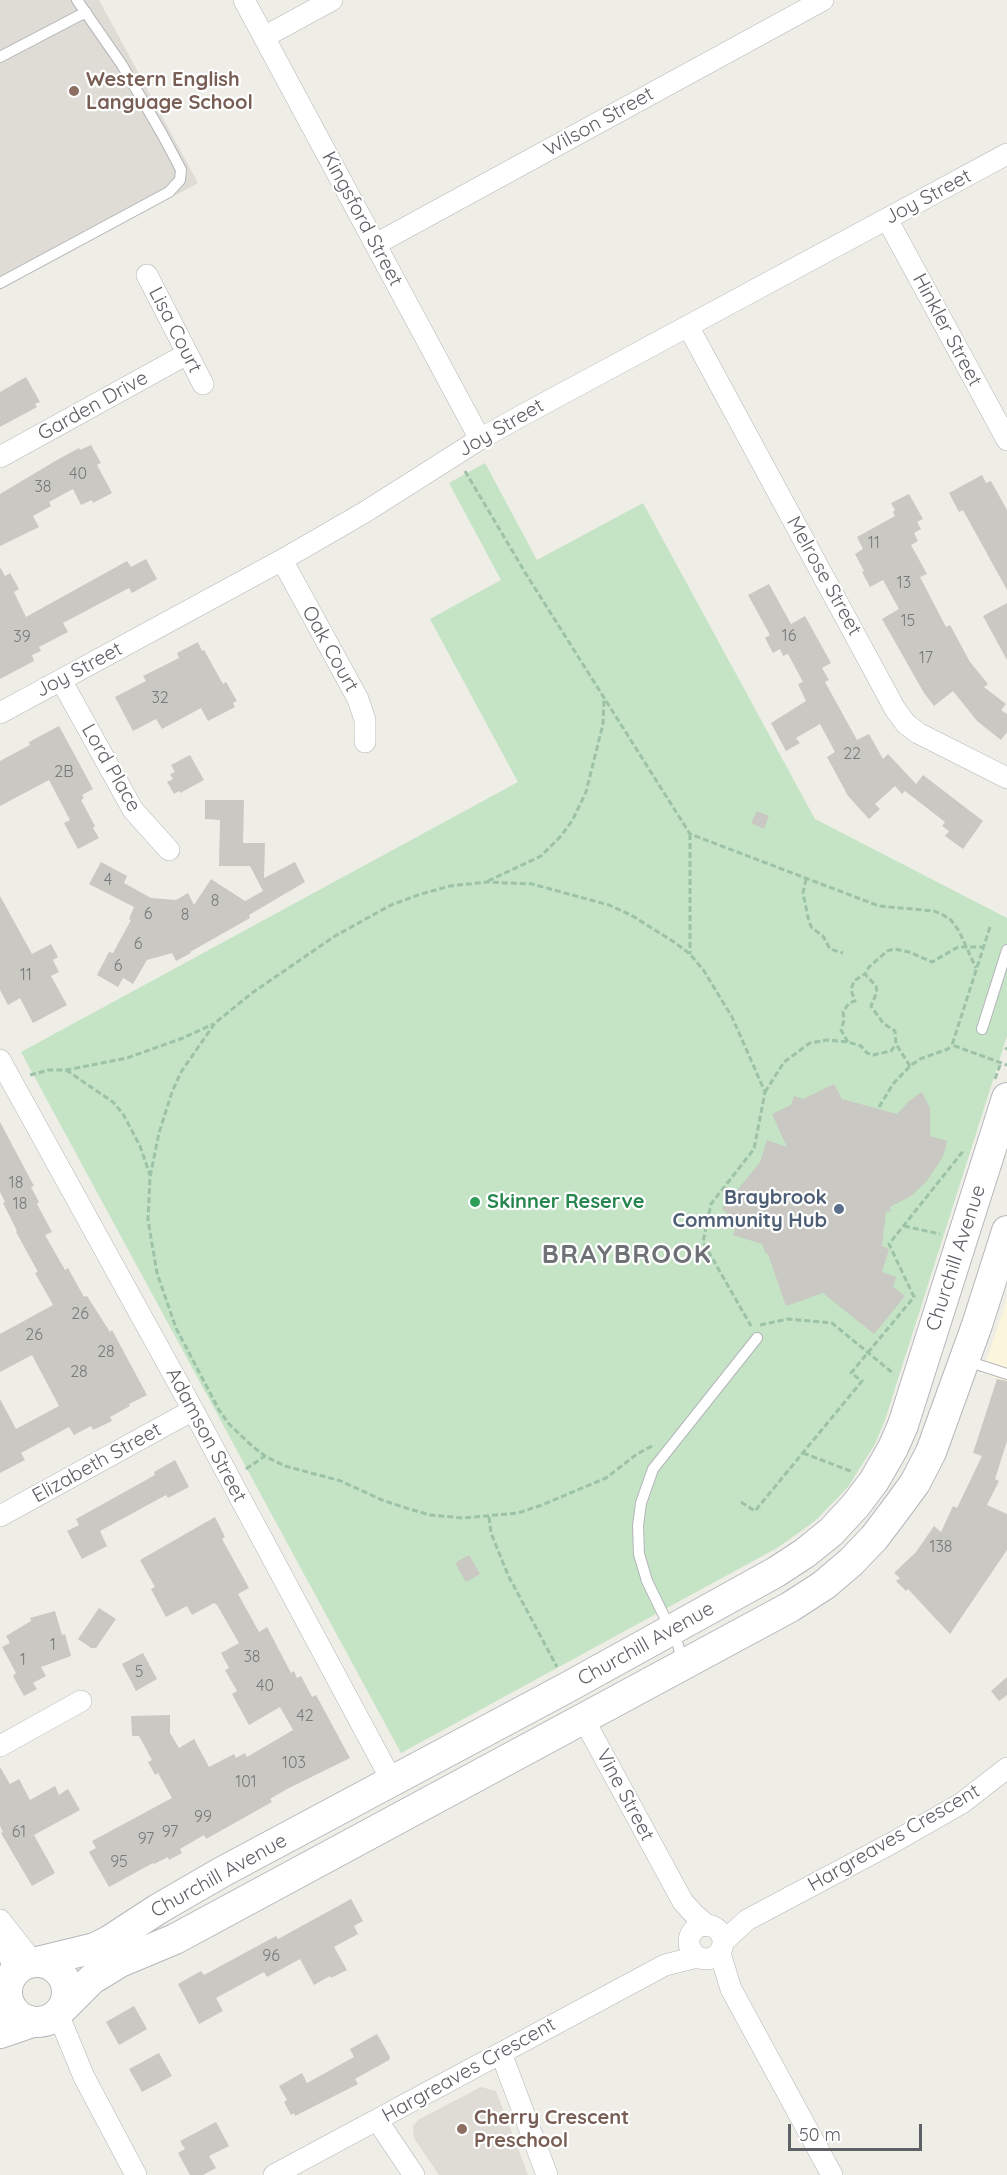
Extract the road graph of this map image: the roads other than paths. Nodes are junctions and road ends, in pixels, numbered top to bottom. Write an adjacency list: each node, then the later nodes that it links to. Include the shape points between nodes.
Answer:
1 (77, 0): 5 (lane)
2 (244, 0): 6 (street, Kingsford Street)
3 (332, 0): 6 (street)
4 (823, 0): 10 (street, Wilson Street)
5 (86, 12): 7 (lane); 12 (lane, via 162,134 181,170 180,180 169,192)
6 (264, 37): 10 (street, Kingsford Street)
7 (0, 57)
8 (1007, 154): 9 (street, Joy Street)
9 (887, 219): 13 (street, Joy Street); 17 (street, Hinkler Street)
10 (376, 244): 16 (street, Kingsford Street)
11 (147, 275): 14 (street, Lisa Court)
12 (0, 283)
13 (688, 326): 16 (street, Joy Street); 23 (street, Melrose Street, via 895,709 918,733)
14 (187, 354): 15 (street, Lisa Court); 18 (street, Garden Drive)
15 (203, 384)
16 (480, 439): 19 (street, Joy Street)
17 (1007, 440)
18 (0, 457)
19 (282, 560): 20 (street, Joy Street); 22 (street, Oak Court, via 358,699 365,720)
20 (61, 680): 21 (street, Joy Street); 24 (street, Lord Place, via 133,810)
21 (0, 713)
22 (365, 742)
23 (1007, 778)
24 (169, 850)
25 (1007, 950): 26 (lane)
26 (982, 1029)
27 (0, 1060): 35 (street, Adamson Street)
28 (1000, 1091): 30 (main road, Churchill Avenue)
29 (1007, 1231): 31 (main road, Churchill Avenue)
30 (946, 1290): 31 (main road, via 954,1309); 37 (main road, Churchill Avenue, via 903,1425 874,1481 856,1504 805,1553)
31 (977, 1325): 33 (main road, Churchill Avenue)
32 (757, 1338): 37 (lane, via 653,1469 640,1503 639,1554 647,1581)
33 (964, 1360): 34 (lane); 38 (main road, Churchill Avenue, via 931,1452 915,1483 874,1538 851,1562 790,1607)
34 (1007, 1374)
35 (193, 1410): 36 (street, Elizabeth Street); 44 (street, Adamson Street)
36 (0, 1516)
37 (671, 1630): 38 (lane); 39 (main road, Churchill Avenue)
38 (683, 1664): 41 (main road, Churchill Avenue)
39 (568, 1687): 41 (main road, Vine Street); 44 (main road, Churchill Avenue)
40 (81, 1701): 42 (street)
41 (583, 1718): 45 (main road, Churchill Avenue); 48 (street, Vine Street, via 683,1902 695,1915)
42 (0, 1746)
43 (1007, 1768): 48 (street, Hargreaves Crescent, via 962,1803)
44 (392, 1781): 45 (main road, Adamson Street); 49 (main road, Churchill Avenue, via 222,1872 109,1941)
45 (409, 1812): 50 (main road, Churchill Avenue, via 175,1939 120,1962 92,1979)
46 (0, 1920): 49 (street)
47 (0, 1931): 49 (street)
48 (706, 1942): 52 (street, Hargreaves Crescent); 58 (street, Vine Street)
49 (19, 1973): 50 (main road, via 7,1988 10,2006 16,2014); 50 (main road, via 47,1964 63,1977 67,1997)
50 (49, 2016): 51 (main road, Churchill Avenue); 54 (street)
51 (0, 2033)
52 (501, 2053): 53 (street, Hargreaves Crescent); 57 (street)
53 (377, 2120): 55 (street, Hargreaves Crescent); 56 (street)
54 (136, 2175)
55 (274, 2175)
56 (414, 2175)
57 (547, 2175)
58 (832, 2175)

